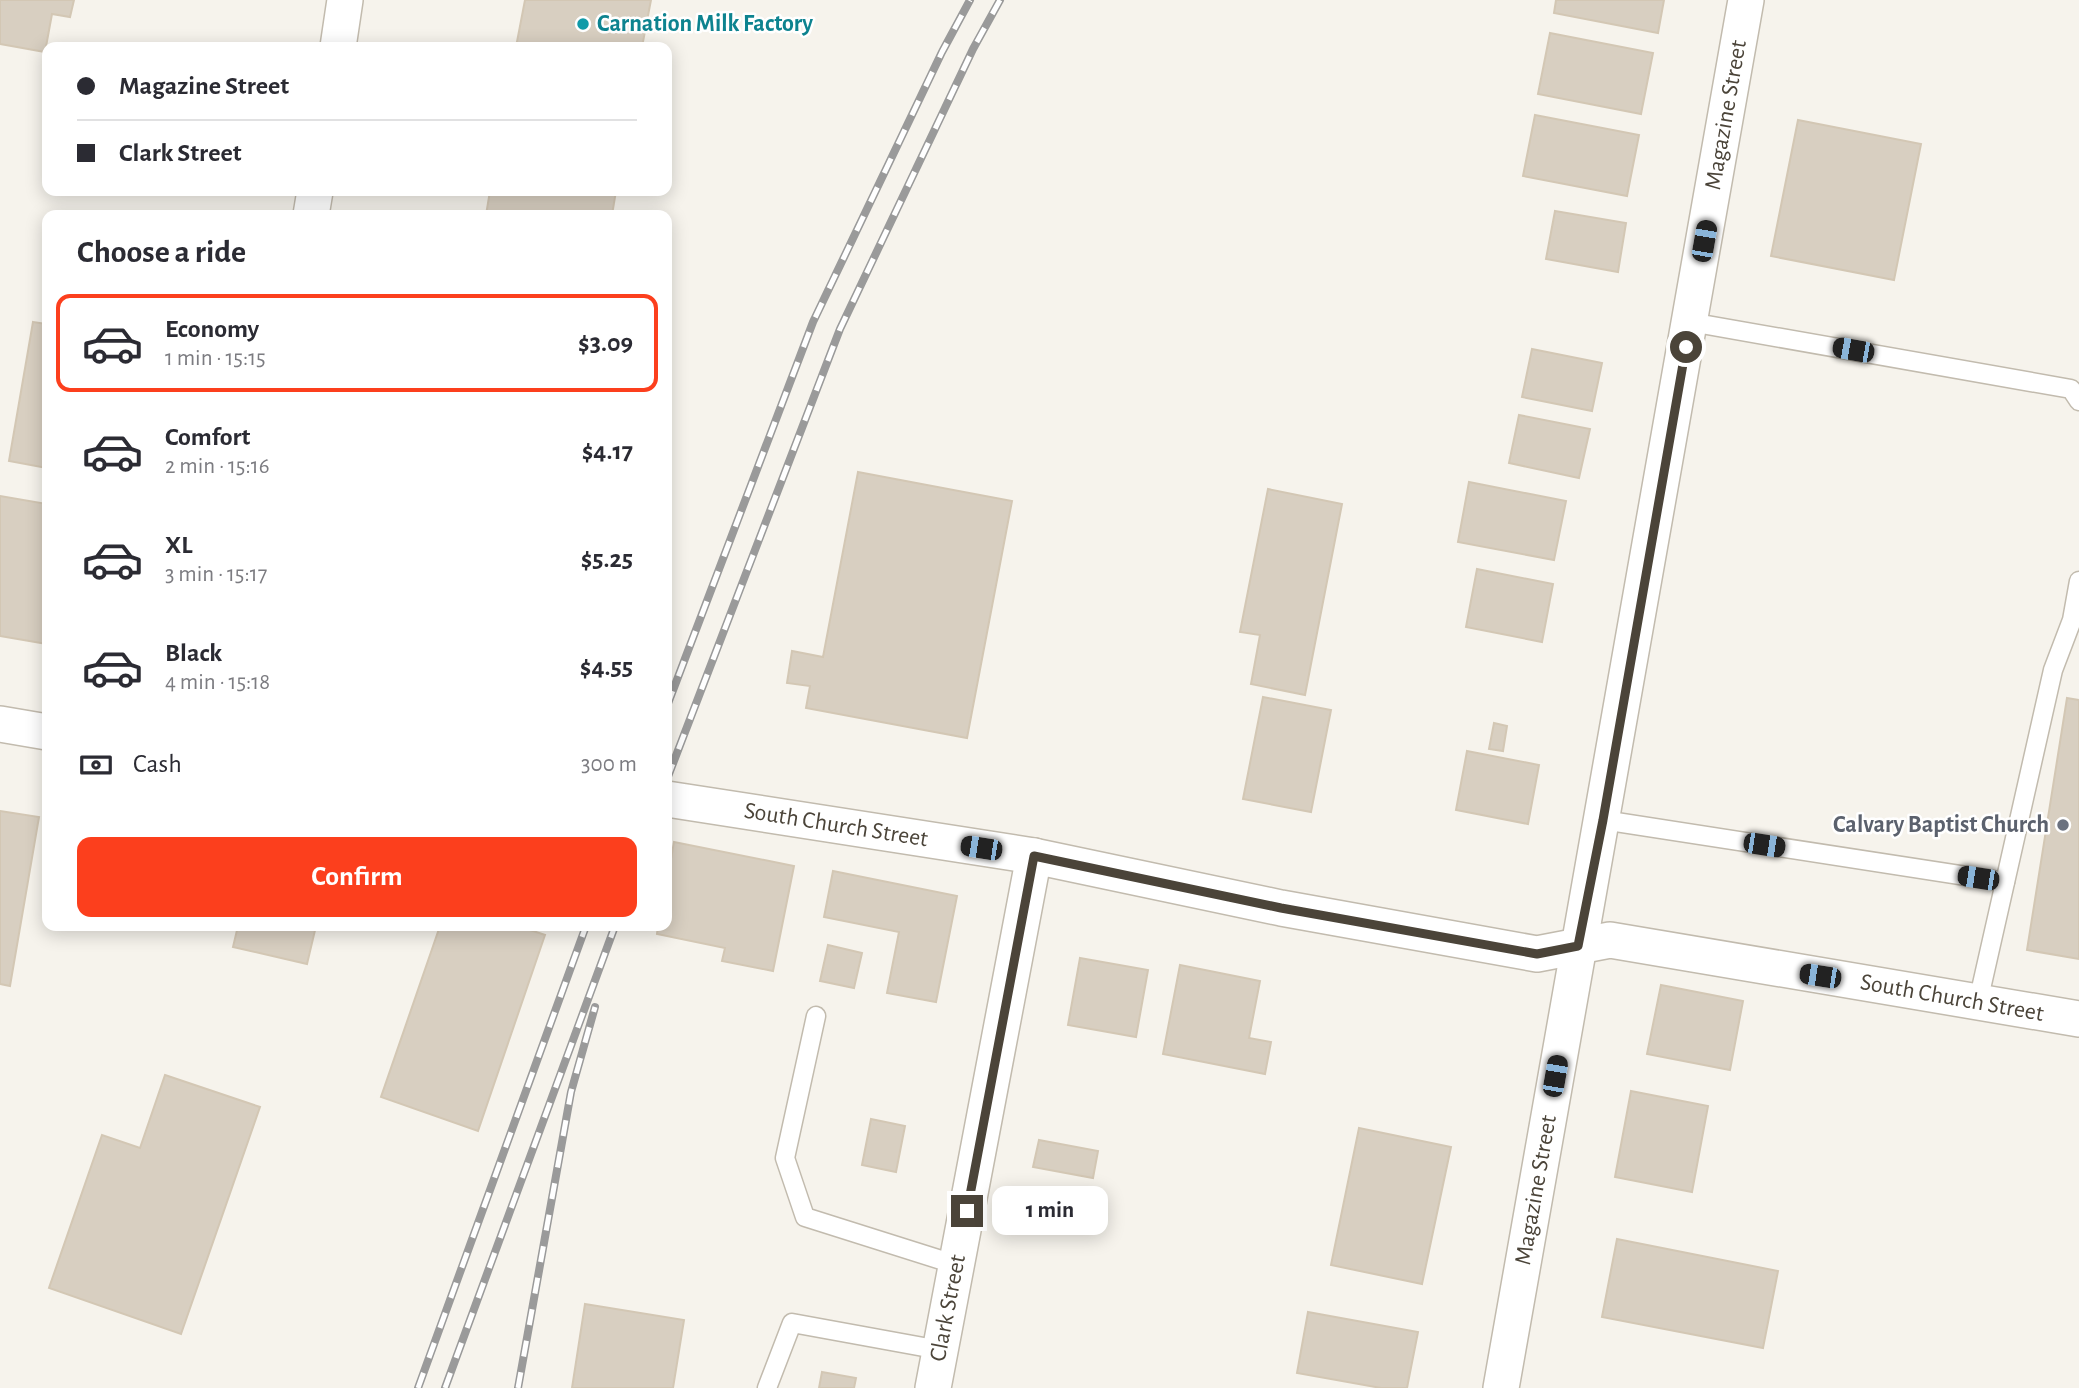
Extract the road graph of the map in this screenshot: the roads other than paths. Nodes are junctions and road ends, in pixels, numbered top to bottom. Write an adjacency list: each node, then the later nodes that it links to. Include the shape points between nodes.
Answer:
1 (345, 0): 3 (street)
2 (1746, 0): 4 (street, Magazine Street)
3 (339, 42)
4 (1690, 322): 5 (lane, via 2071,389); 10 (street, Magazine Street)
5 (2079, 401)
6 (2079, 581): 12 (lane, via 2072,620 2053,670)
7 (0, 724): 8 (street)
8 (42, 731)
9 (672, 800): 11 (street, South Church Street)
10 (1603, 820): 12 (lane); 13 (street, Magazine Street)
11 (1034, 856): 13 (street, South Church Street, via 1281,908 1537,954); 17 (street, Clark Street)
12 (2005, 882): 14 (lane)
13 (1578, 946): 14 (street, South Church Street, via 1609,940); 21 (street, Magazine Street)
14 (1978, 1002): 16 (street, South Church Street)
15 (816, 1016): 17 (lane, via 785,1157 805,1217)
16 (2079, 1019)
17 (957, 1265): 18 (street, Clark Street)
18 (940, 1350): 19 (lane, via 792,1323); 20 (street, Clark Street)
19 (767, 1388)
20 (933, 1388)
21 (1501, 1388)

